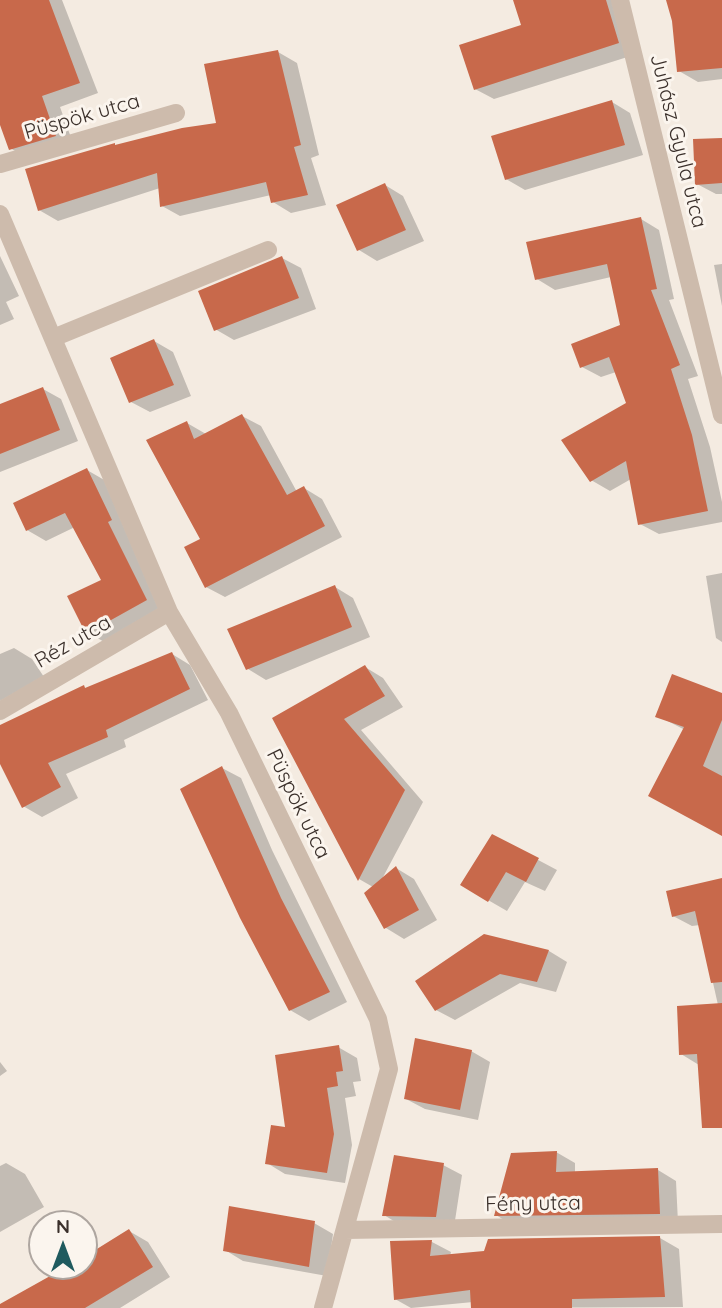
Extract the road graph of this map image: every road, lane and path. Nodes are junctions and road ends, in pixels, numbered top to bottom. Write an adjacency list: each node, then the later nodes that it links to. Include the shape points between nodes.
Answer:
1 (620, 0): 7 (street, Juhász Gyula utca)
2 (176, 113): 3 (street, Püspök utca)
3 (0, 164)
4 (0, 214): 6 (street, Püspök utca)
5 (268, 250): 6 (street)
6 (52, 338): 8 (street, Püspök utca)
7 (722, 415)
8 (169, 612): 9 (street, Réz utca); 11 (street, Püspök utca, via 229,713 378,1018 389,1069)
9 (0, 711)
10 (722, 1224): 11 (street, Fény utca)
11 (345, 1230): 12 (street, Püspök utca)
12 (323, 1308)

